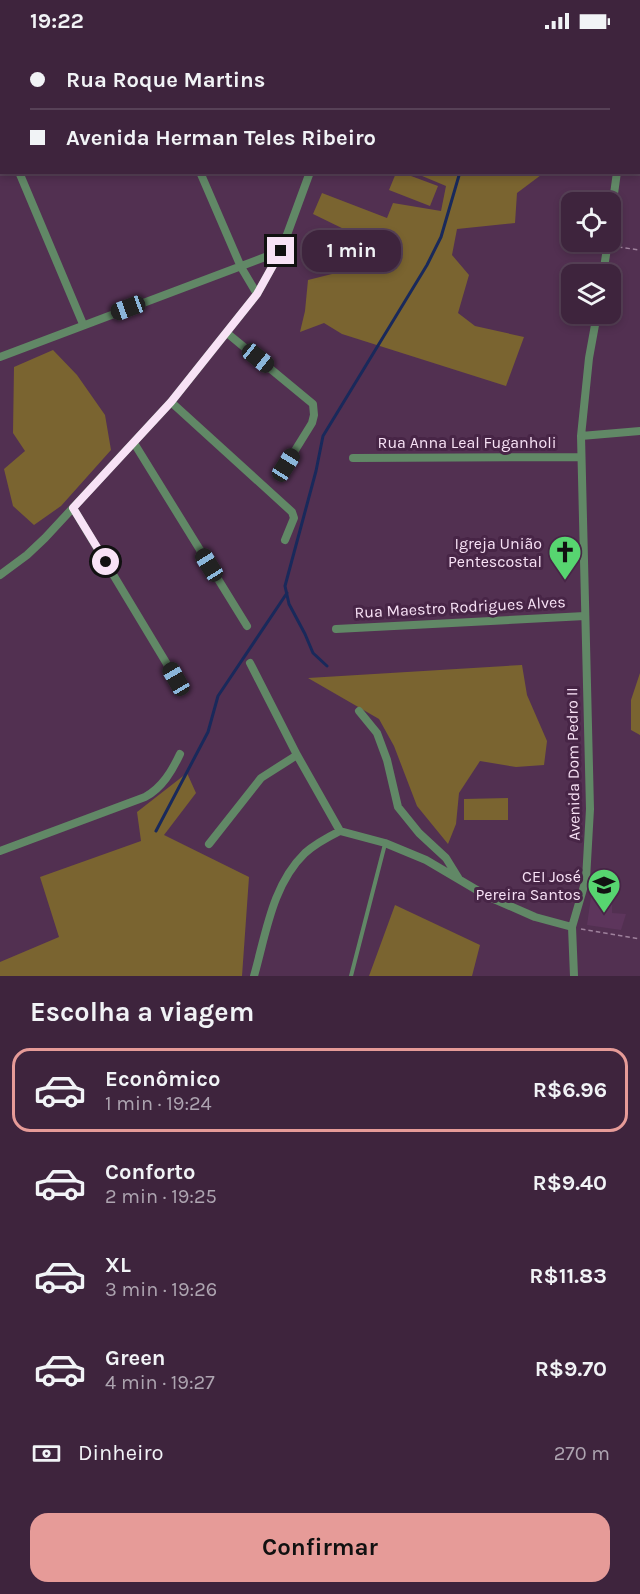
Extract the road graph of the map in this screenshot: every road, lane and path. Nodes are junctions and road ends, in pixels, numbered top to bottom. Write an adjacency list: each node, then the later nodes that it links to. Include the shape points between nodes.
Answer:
1 (20, 174): 11 (street)
2 (201, 174): 9 (street)
3 (309, 174): 8 (street)
4 (617, 174): 5 (street)
5 (614, 192)
6 (621, 246): 7 (path)
7 (640, 250)
8 (281, 251): 9 (street); 10 (street)
9 (241, 267): 10 (street); 11 (street)
10 (257, 294): 13 (street)
11 (83, 324): 14 (street)
12 (595, 324): 17 (street, Avenida Dom Pedro II)
13 (227, 333): 15 (street); 21 (street, via 313,404 312,423)
14 (0, 357)
15 (171, 402): 18 (street); 23 (street, via 292,512 294,518)
16 (640, 430): 17 (street)
17 (582, 436): 19 (street, Avenida Dom Pedro II)
18 (134, 443): 22 (street); 27 (street)
19 (581, 457): 20 (street, Rua Anna Leal Fuganholi); 26 (street, Avenida Dom Pedro II)
20 (353, 458)
21 (286, 465)
22 (73, 508): 25 (street, via 39,544); 30 (street)
23 (285, 540)
24 (0, 562): 25 (street)
25 (2, 574)
26 (585, 616): 28 (street, Rua Maestro Rodrigues Alves); 39 (street, Avenida Dom Pedro II, via 588,862)
27 (247, 626)
28 (336, 629)
29 (250, 663): 33 (street)
30 (176, 679)
31 (359, 711): 38 (street, via 377,733 398,807 446,858)
32 (180, 754): 37 (street, via 168,776 145,797)
33 (297, 755): 34 (street); 36 (street, via 261,778)
34 (340, 831): 35 (street); 41 (street, via 306,853 292,868 273,905)
35 (385, 843): 38 (street); 42 (lane)
36 (209, 844)
37 (0, 851)
38 (459, 880): 39 (street, via 527,914)
39 (572, 927): 40 (path); 43 (street, Avenida Dom Pedro II)
40 (640, 939)
41 (254, 976)
42 (351, 976)
43 (574, 976)

